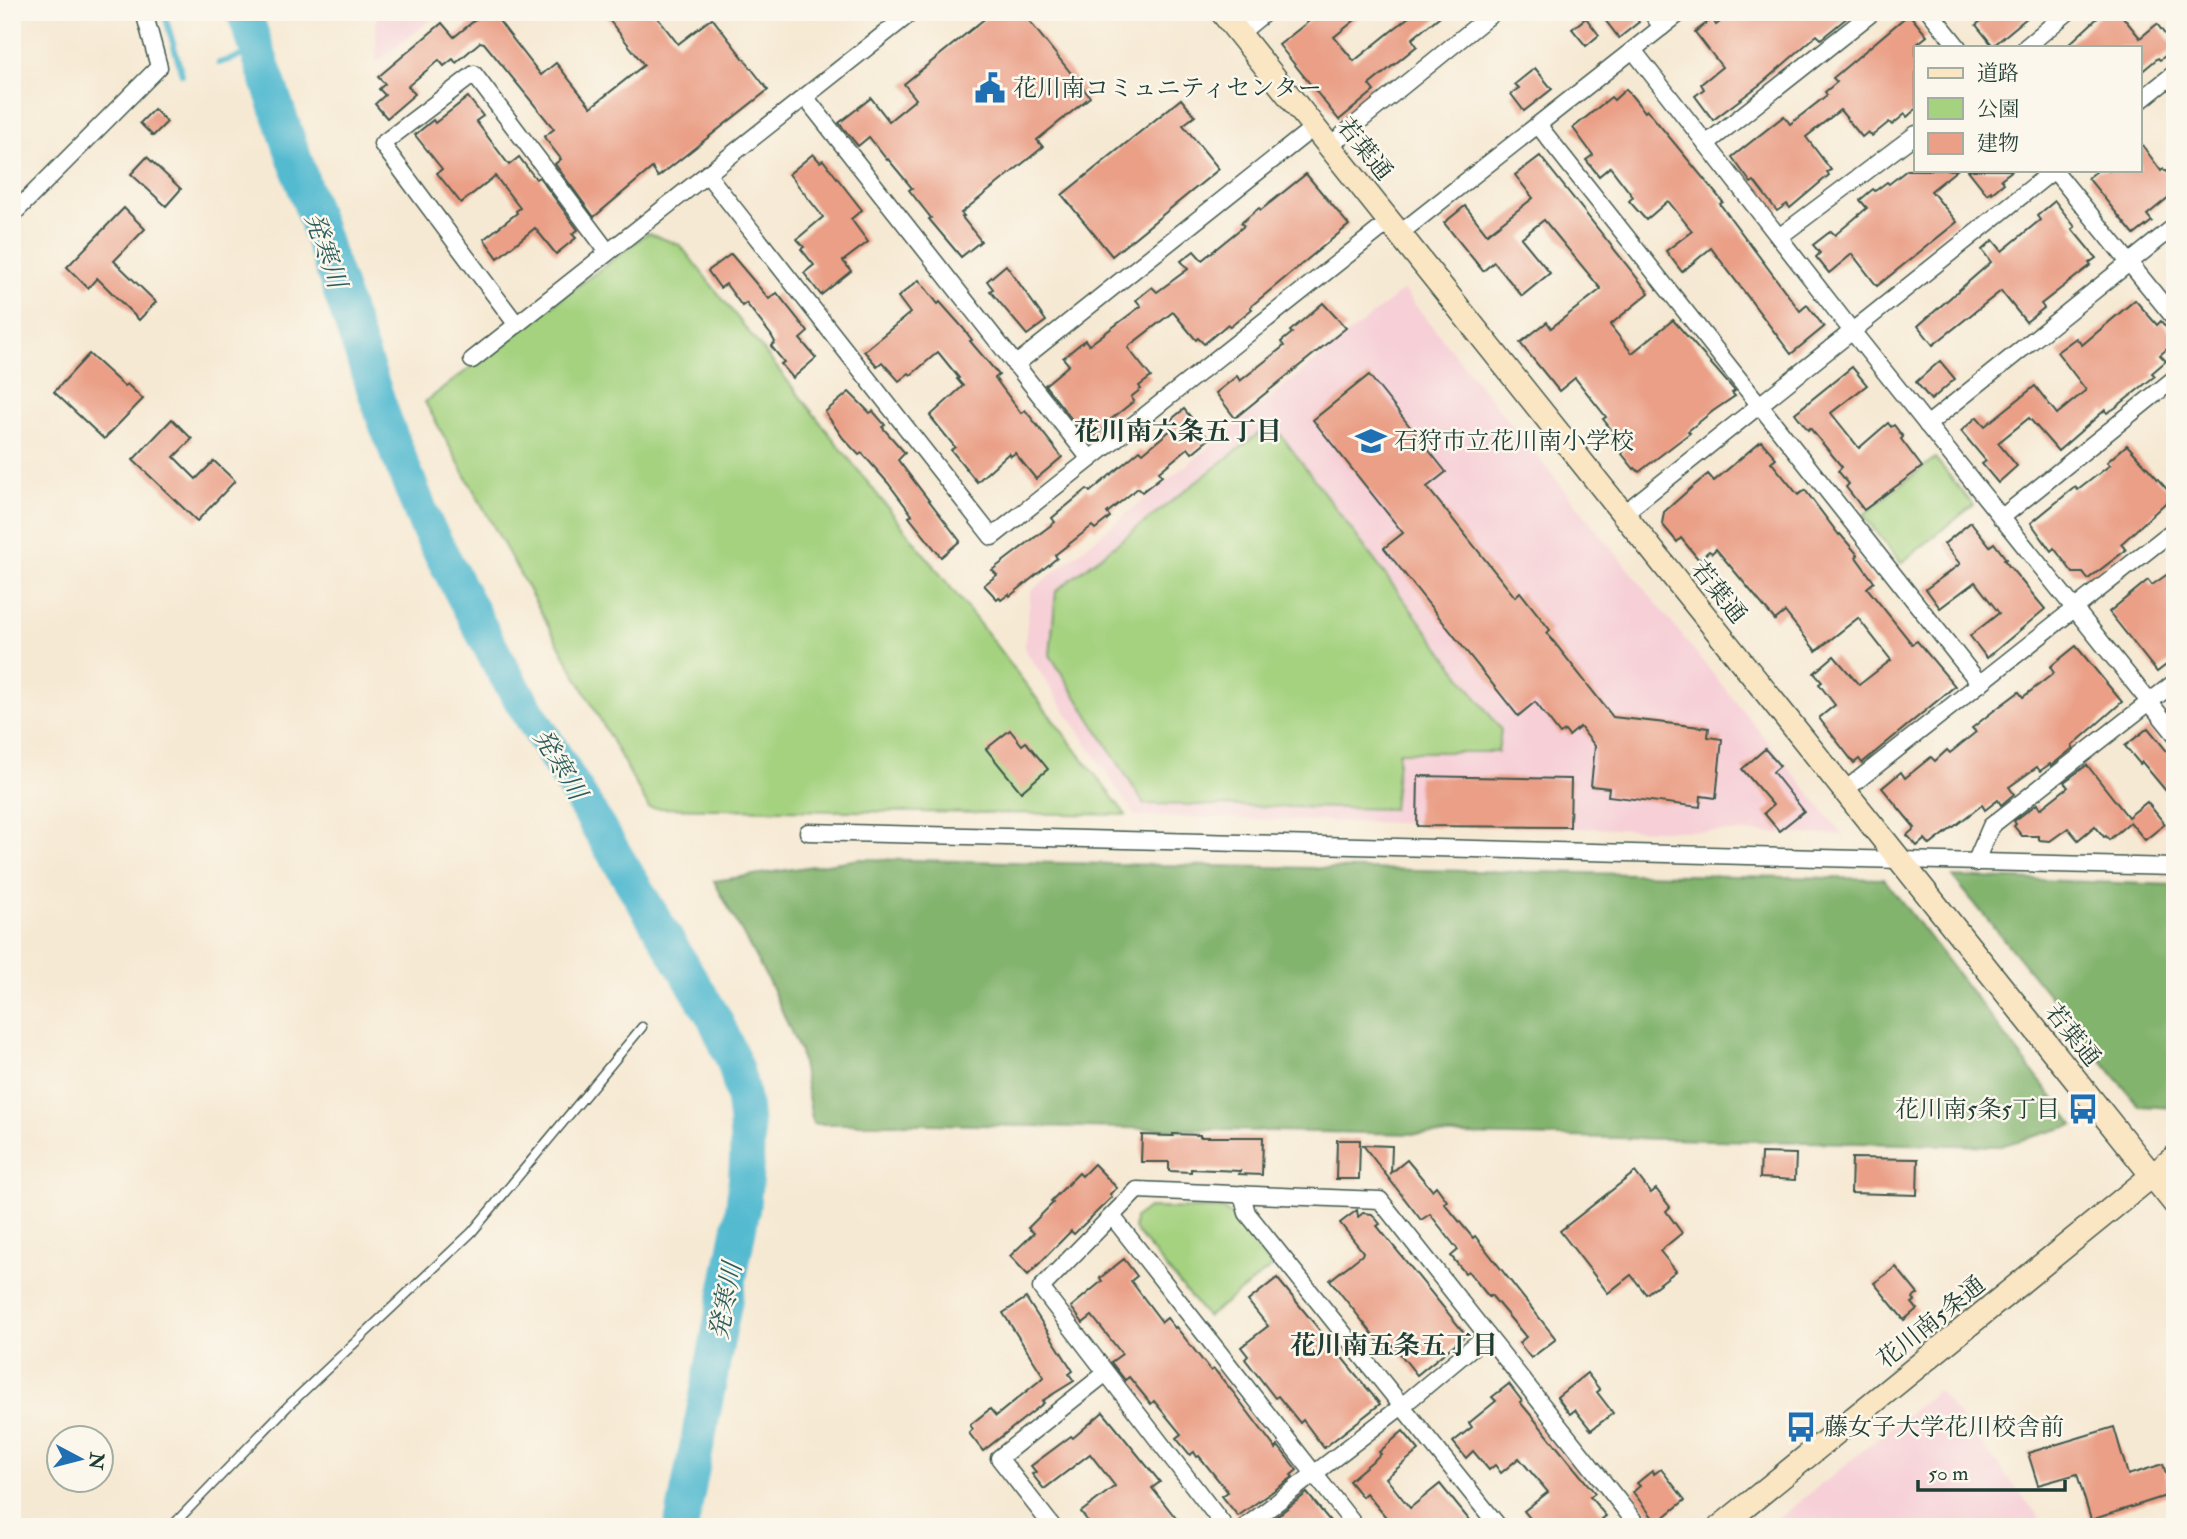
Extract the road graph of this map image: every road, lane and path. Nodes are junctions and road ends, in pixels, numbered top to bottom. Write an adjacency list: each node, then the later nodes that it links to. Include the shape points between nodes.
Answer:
1 (144, 12): 27 (street, via 159,67)
2 (912, 12): 17 (street)
3 (1222, 12): 12 (street, 若葉通)
4 (1266, 12): 12 (street)
5 (1494, 12): 23 (street)
6 (1651, 12): 11 (street)
7 (1681, 12): 11 (street)
8 (1873, 12): 22 (street)
9 (1930, 12): 13 (street)
10 (2068, 12): 14 (street)
11 (1662, 27): 15 (street)
12 (1239, 33): 20 (street, 若葉通)
13 (1957, 46)
14 (2027, 46)
15 (1633, 50): 19 (street); 22 (street)
16 (2175, 73): 18 (street)
17 (805, 97): 26 (street); 37 (street)
18 (2142, 99)
19 (1538, 125): 29 (street); 39 (street)
20 (1314, 127): 23 (street, 若葉通); 37 (street)
21 (1914, 136): 30 (street)
22 (1706, 144): 30 (street)
23 (1329, 146): 29 (street, 若葉通)
24 (2051, 172): 35 (street)
25 (2056, 172): 32 (street)
26 (707, 174): 31 (street); 41 (street, via 992,537)
27 (12, 215)
28 (2175, 226): 32 (street)
29 (1394, 228): 41 (street); 42 (street, 若葉通)
30 (1779, 237): 35 (street)
31 (608, 252): 34 (street); 34 (street, via 474,74 382,144)
32 (2129, 262): 33 (street); 40 (street)
33 (2175, 319)
34 (517, 325): 36 (street)
35 (1852, 331): 39 (street); 40 (street)
36 (472, 360)
37 (1015, 365): 41 (street)
38 (2175, 378): 43 (street)
39 (1758, 406): 42 (street); 47 (street)
40 (1927, 425): 43 (street)
41 (1090, 459)
42 (1623, 514): 50 (street, 若葉通)
43 (2001, 518): 45 (street)
44 (2175, 529): 45 (street)
45 (2075, 609): 47 (street); 48 (street)
46 (2175, 682): 48 (street)
47 (1980, 684): 50 (street)
48 (2149, 702): 49 (street); 53 (street, via 1991,825)
49 (2175, 734)
50 (1844, 790): 52 (street, 若葉通)
51 (808, 832): 52 (street)
52 (1900, 861): 53 (street); 57 (street, 若葉通)
53 (1975, 863): 54 (street)
54 (2175, 867)
55 (642, 1027): 65 (lane, via 472,1232 290,1404)
56 (2175, 1157): 57 (street, 花川南5条通)
57 (2152, 1176): 59 (street, 若葉通); 72 (street, 花川南5条通)
58 (1242, 1194): 60 (street, via 1137,1190); 61 (street, via 1380,1200); 63 (street, via 1247,1213)
59 (2173, 1199)
60 (1112, 1216): 62 (street, via 1041,1288); 64 (street)
61 (1487, 1335): 63 (street); 71 (street)
62 (1106, 1373): 66 (street, via 999,1458); 67 (street)
63 (1402, 1406): 64 (street); 70 (street)
64 (1314, 1474): 68 (street); 69 (street)
65 (171, 1527)
66 (1053, 1527)
67 (1225, 1527)
68 (1245, 1527)
69 (1356, 1527)
70 (1499, 1527)
71 (1639, 1527)
72 (1720, 1527)

